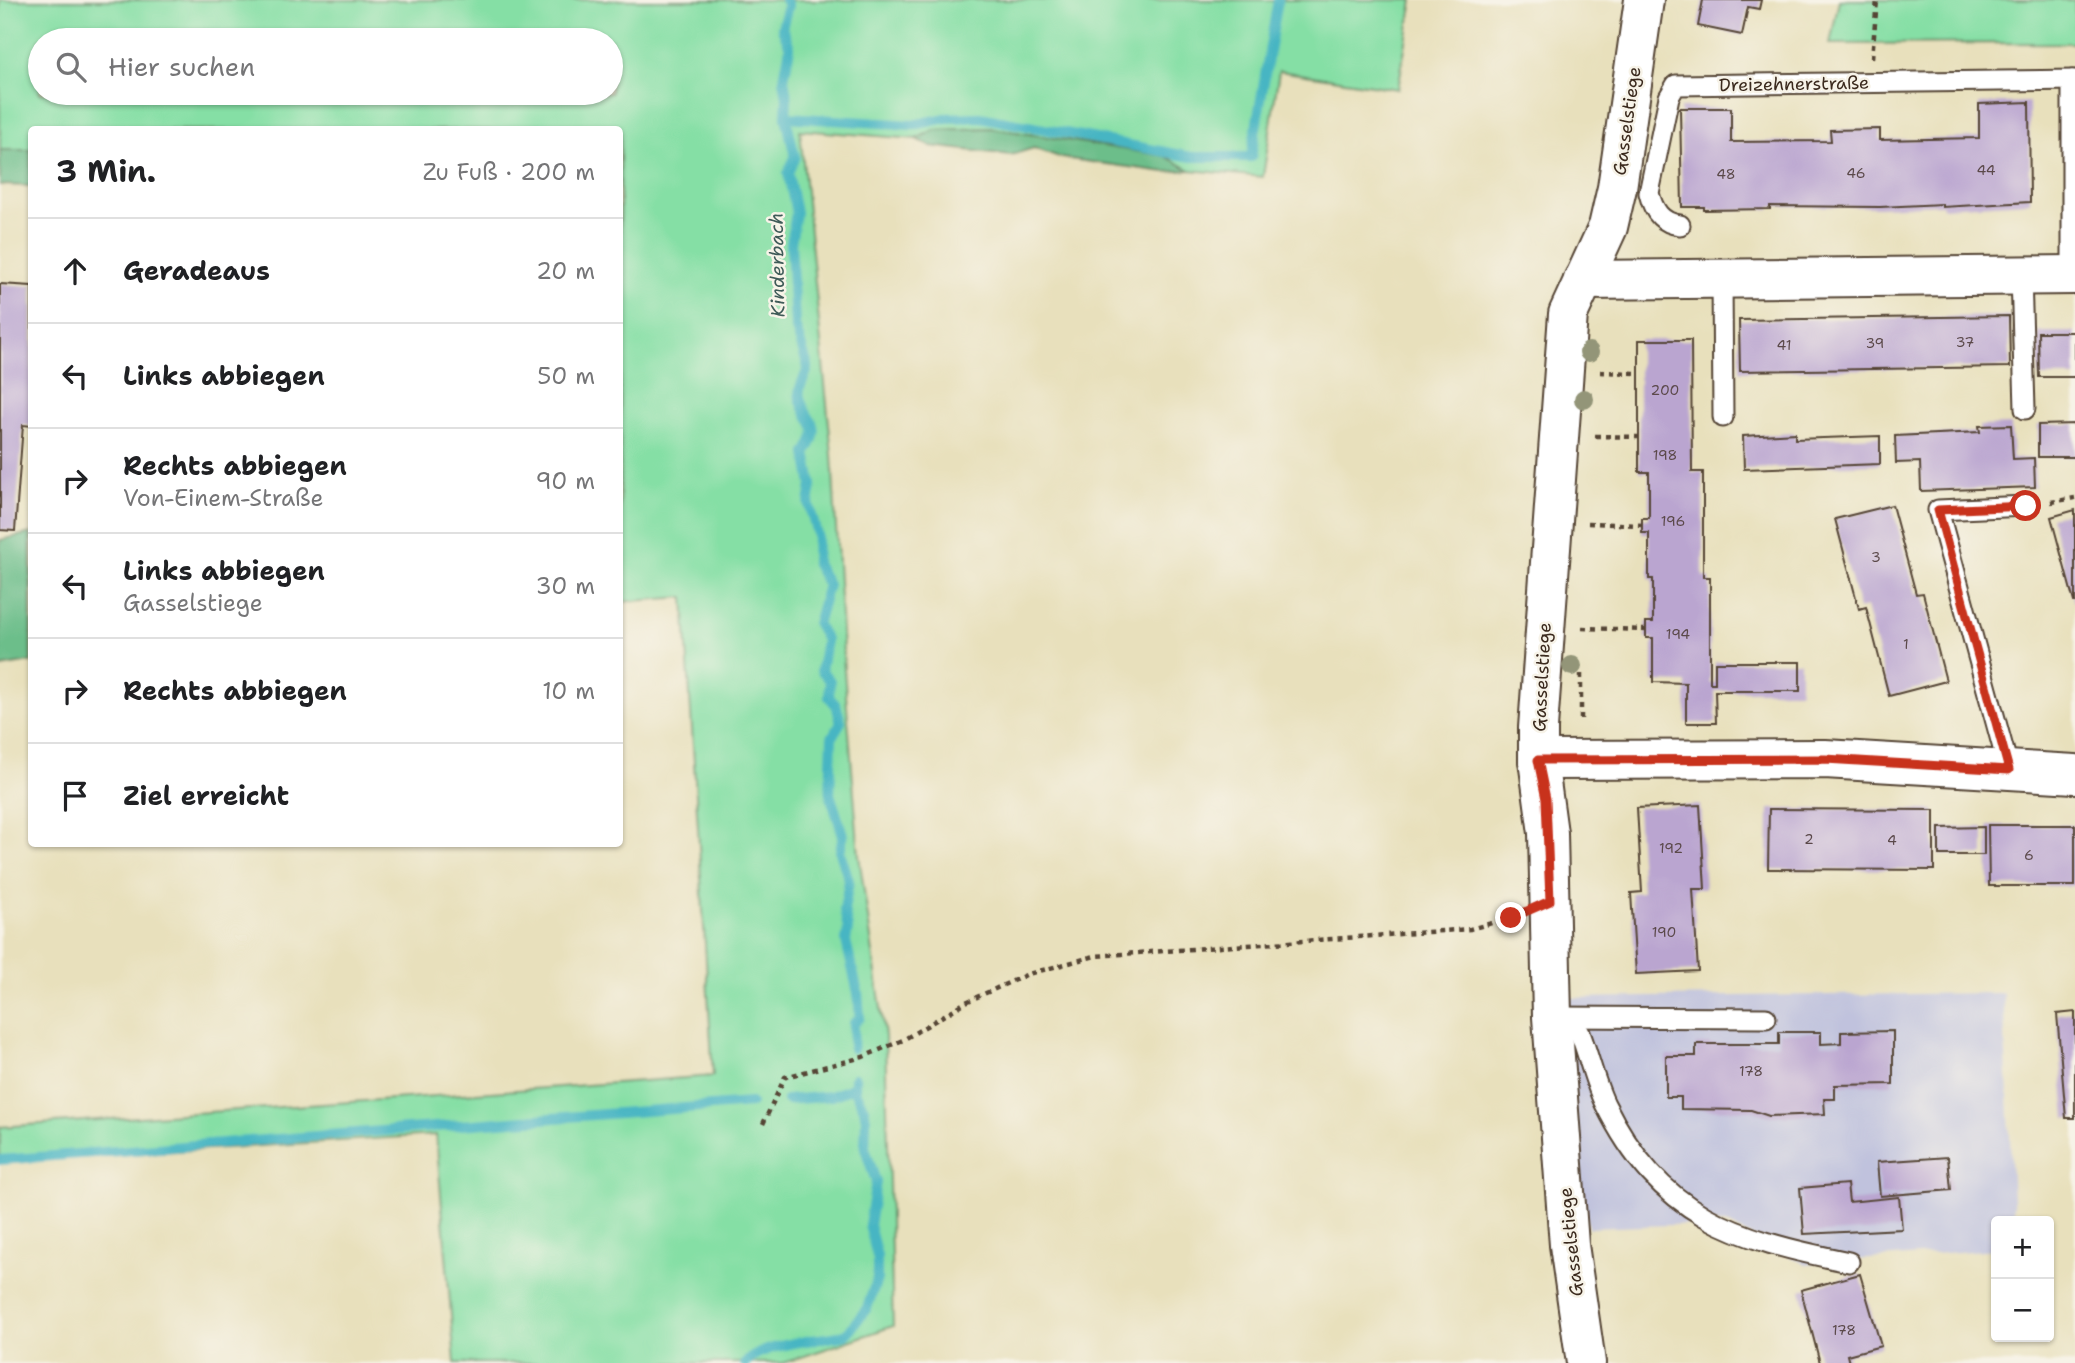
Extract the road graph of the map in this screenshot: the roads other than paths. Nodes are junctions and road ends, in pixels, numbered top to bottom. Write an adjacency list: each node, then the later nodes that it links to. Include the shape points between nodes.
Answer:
1 (1644, 0): 7 (street, Gasselstiege, via 1617,188 1608,227)
2 (2073, 80): 3 (lane, Dreizehnerstraße, via 1676,85 1669,97 1649,193 1660,217); 5 (lane, Dreizehnerstraße)
3 (1680, 225)
4 (2021, 275): 5 (street, Dreizehnerstraße); 6 (street, Dreizehnerstraße); 8 (lane)
5 (2073, 275)
6 (1722, 279): 7 (street, Dreizehnerstraße); 9 (lane)
7 (1583, 281): 11 (street, Gasselstiege, via 1568,314 1562,373)
8 (2025, 409)
9 (1723, 417)
10 (2026, 506): 12 (lane, via 1938,510)
11 (1538, 760): 12 (street, via 1825,759); 14 (street, Gasselstiege, via 1546,799)
12 (2009, 770): 13 (street)
13 (2075, 774)
14 (1552, 1017): 15 (lane); 16 (lane, via 1580,1033 1604,1101 1620,1130 1643,1168 1673,1197 1739,1232 1789,1250); 17 (street, Gasselstiege, via 1569,1245)
15 (1766, 1017)
16 (1849, 1262)
17 (1586, 1363)

